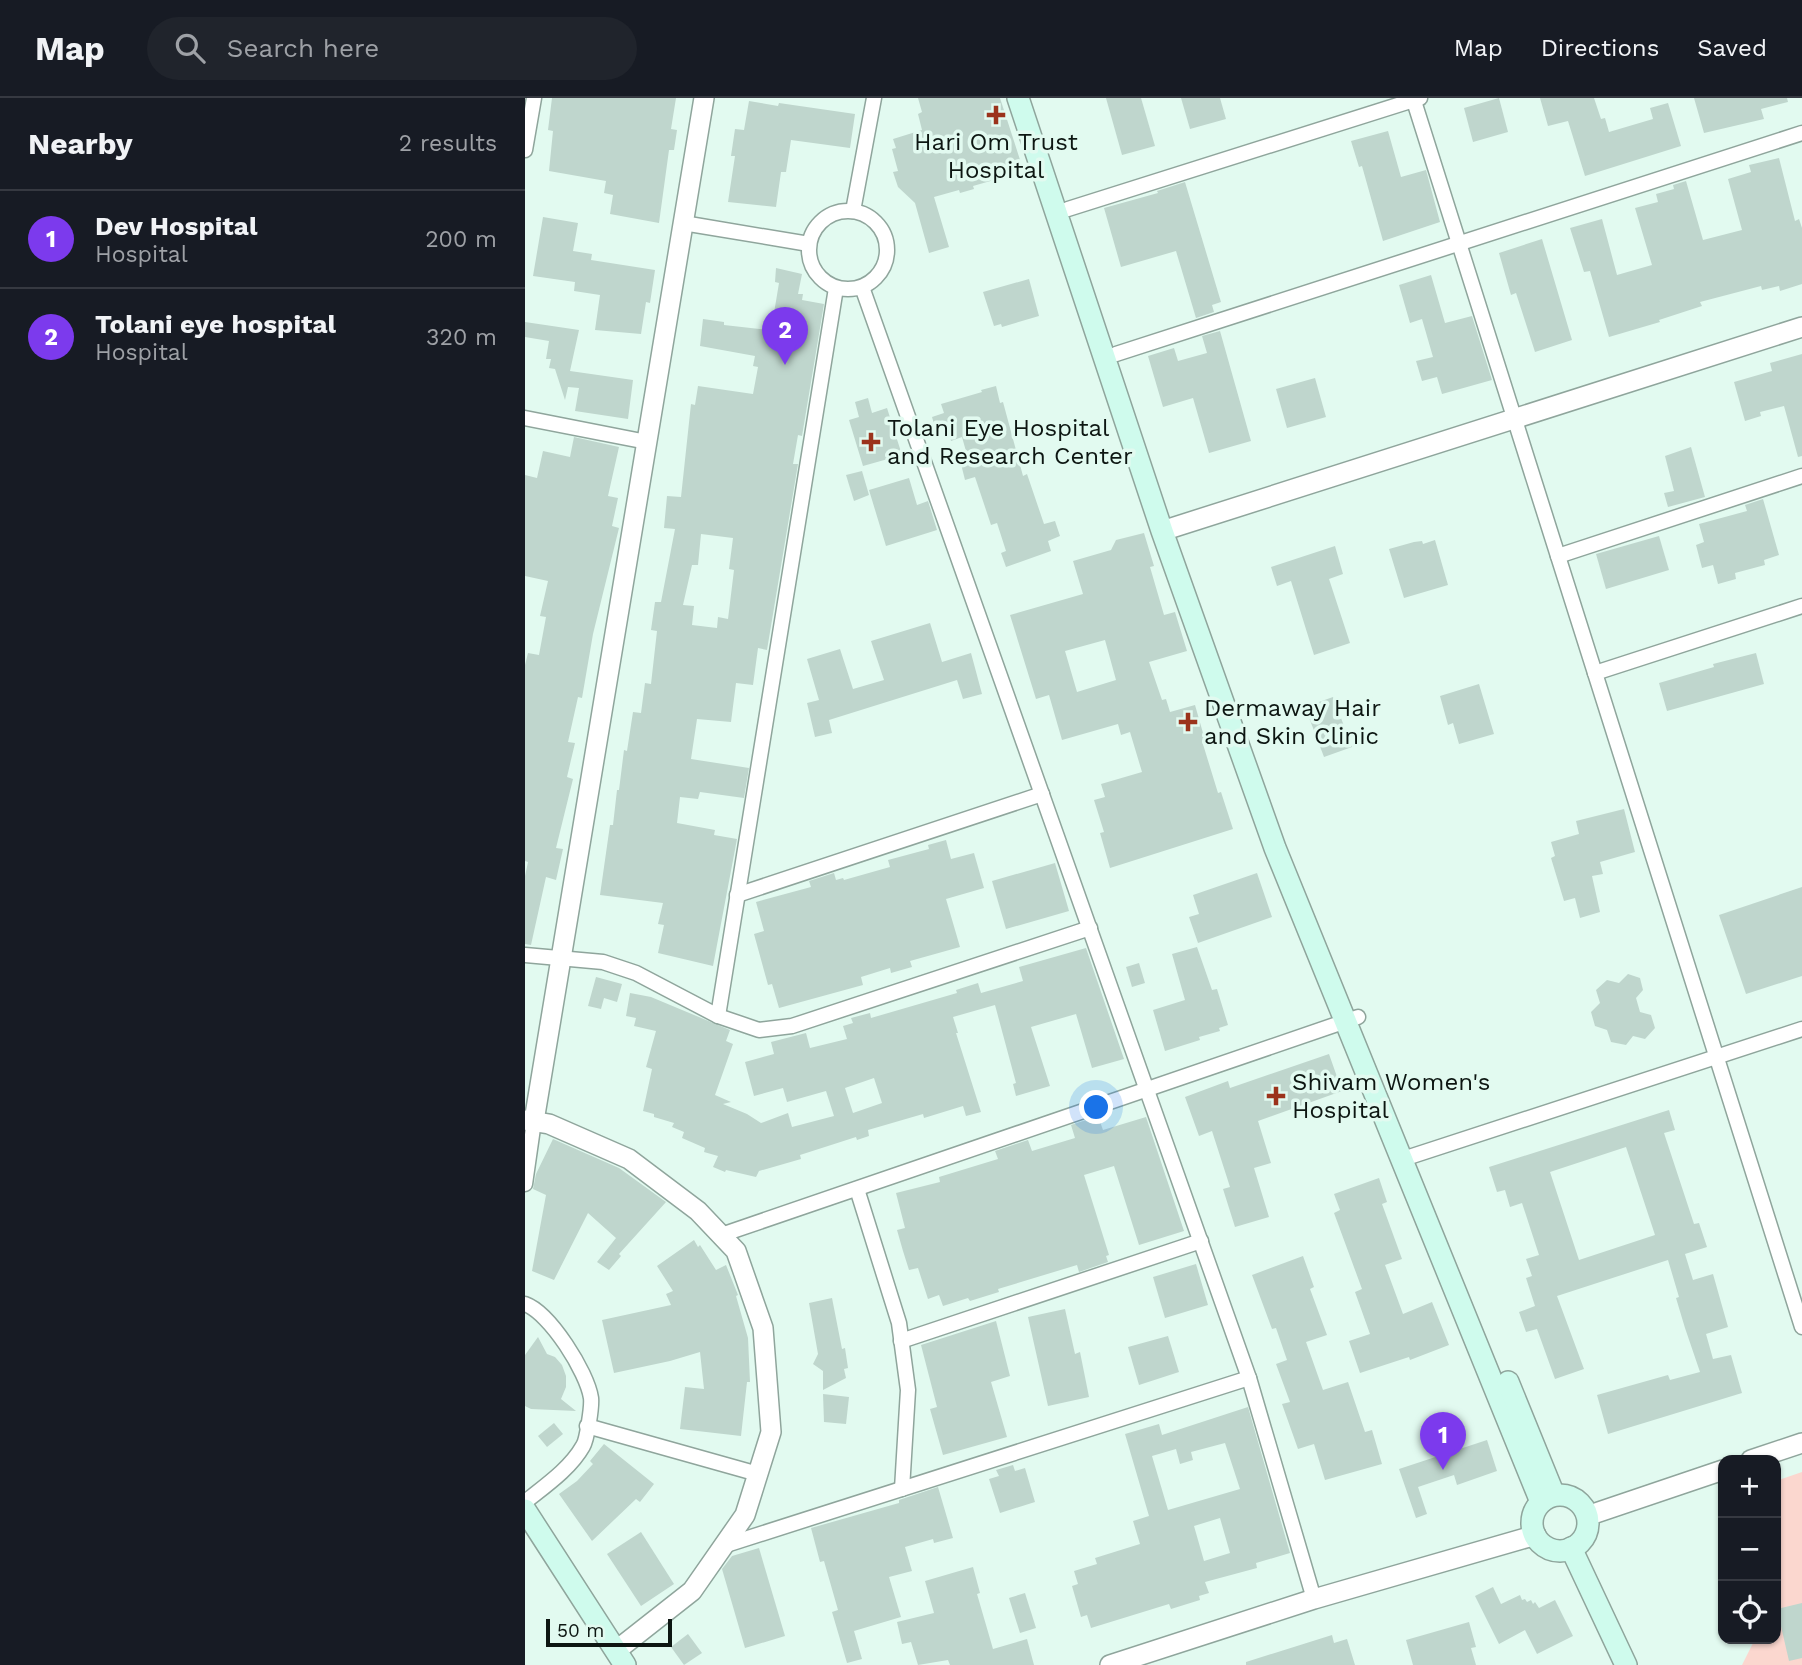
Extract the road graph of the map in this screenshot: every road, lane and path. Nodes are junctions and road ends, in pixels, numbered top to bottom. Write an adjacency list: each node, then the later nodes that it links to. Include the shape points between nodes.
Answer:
1 (534, 98): 8 (street)
2 (704, 98): 11 (street)
3 (874, 98): 10 (street)
4 (1018, 98): 22 (main road)
5 (1032, 98): 9 (main road)
6 (1416, 99): 9 (street); 13 (street)
7 (1802, 133): 13 (street)
8 (525, 150)
9 (1068, 209): 17 (main road)
10 (853, 211): 12 (street, via 824,218); 14 (street, via 879,226 886,241 882,270)
11 (683, 223): 12 (street); 20 (street)
12 (809, 244): 15 (street, via 816,274)
13 (1459, 244): 17 (street); 19 (street)
14 (862, 287): 15 (street); 26 (street)
15 (836, 288): 27 (street)
16 (1802, 327): 19 (street)
17 (1116, 354): 22 (main road)
18 (525, 418): 20 (street)
19 (1515, 419): 22 (street); 23 (street)
20 (647, 442): 30 (street)
21 (1802, 476): 23 (street)
22 (1168, 530): 32 (main road, via 1275,848)
23 (1558, 556): 25 (street)
24 (1802, 606): 25 (street)
25 (1595, 673): 34 (street)
26 (1042, 794): 27 (street); 28 (street)
27 (737, 895): 31 (street)
28 (1090, 928): 31 (street, via 792,1027 759,1030); 35 (street)
29 (525, 955): 30 (street)
30 (561, 957): 31 (street, via 603,961 636,973); 36 (street)
31 (718, 1016)
32 (1352, 1019): 35 (street); 37 (main road)
33 (1802, 1029): 34 (street)
34 (1716, 1057): 37 (street); 43 (street)
35 (1147, 1090): 39 (street); 41 (street)
36 (529, 1121): 38 (street); 40 (street, via 549,1124 629,1159 698,1211)
37 (1408, 1157): 52 (main road)
38 (525, 1184)
39 (857, 1189): 40 (street); 44 (street)
40 (721, 1236): 50 (street, via 736,1251 763,1328 771,1432)
41 (1201, 1241): 44 (street); 45 (street)
42 (525, 1304): 46 (street, via 537,1309 573,1352 591,1399)
43 (1802, 1326)
44 (901, 1340): 51 (street, via 908,1391)
45 (1249, 1378): 51 (street); 59 (street)
46 (587, 1426): 50 (street); 53 (street, via 584,1444 554,1479)
47 (1802, 1443): 48 (street)
48 (1767, 1455)
49 (1718, 1472): 55 (street)
50 (758, 1474): 57 (street, via 745,1515)
51 (902, 1489): 57 (street)
52 (1548, 1498): 55 (main road, via 1568,1496); 56 (main road, via 1535,1510)
53 (525, 1502)
54 (525, 1510): 60 (main road)
55 (1587, 1516): 58 (main road, via 1585,1535)
56 (1536, 1535): 58 (main road, via 1552,1550); 59 (street)
57 (723, 1546): 60 (street, via 692,1591)
58 (1571, 1548): 61 (main road)
59 (1314, 1599): 62 (street)
60 (621, 1657)
61 (1624, 1661)
62 (1110, 1665)

